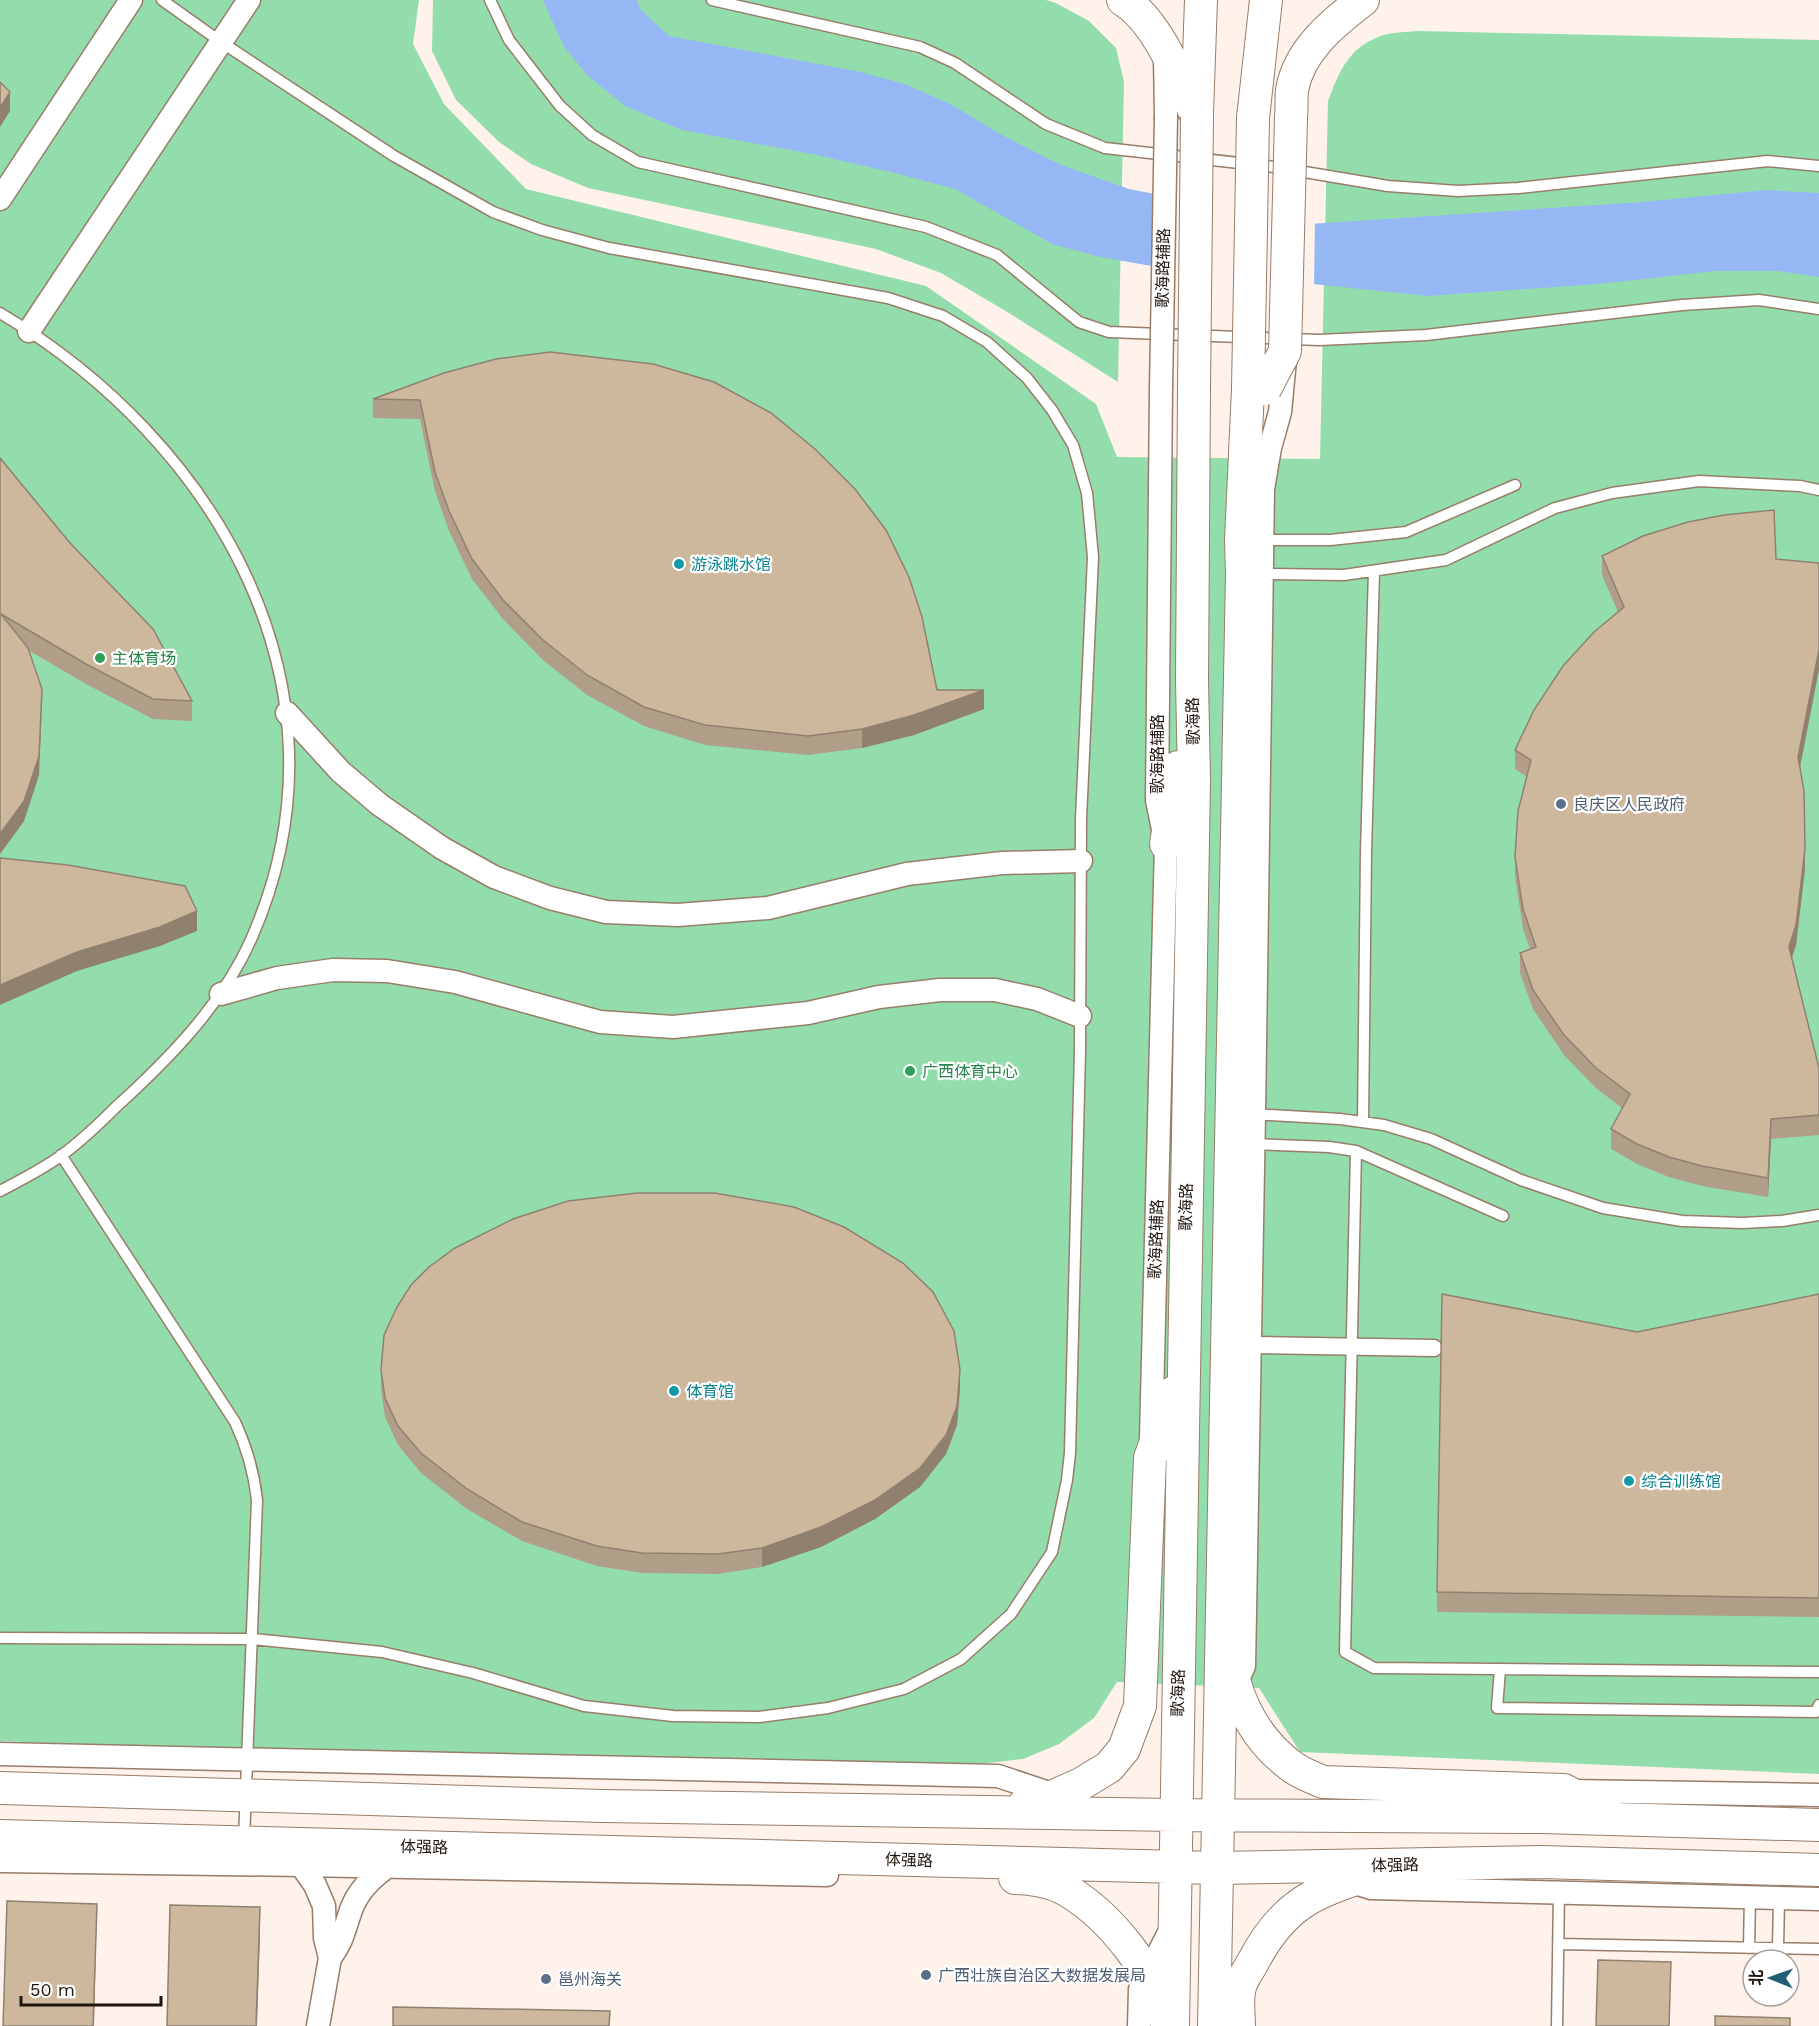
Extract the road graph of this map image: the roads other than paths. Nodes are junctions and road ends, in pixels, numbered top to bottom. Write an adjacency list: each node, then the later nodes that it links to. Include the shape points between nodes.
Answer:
1 (131, 0): 14 (street)
2 (162, 0): 10 (lane)
3 (249, 0): 10 (street)
4 (489, 0): 15 (lane, via 509,40 560,106 592,135 638,162 926,227 997,255 1079,322 1108,333 1319,340 1426,335 1682,305 1759,300)
5 (712, 0): 13 (lane, via 920,46 955,63 1046,124 1105,148 1275,167 1388,186 1458,191 1768,161)
6 (1123, 0): 11 (main road, via 1135,7)
7 (1201, 0): 12 (main road, 歌海路)
8 (1266, 0): 18 (main road, bridge, via 1253,118)
9 (1363, 0): 18 (main road, bridge, via 1332,24 1304,57 1292,89 1285,351)
10 (221, 42): 17 (street); 27 (lane, via 394,156 493,212 609,248 888,298 943,316 987,342 1027,378 1073,445 1087,493 1093,557)
11 (1165, 50): 12 (main road); 26 (street, 歌海路辅路, bridge, via 1156,800)
12 (1197, 117): 24 (main road, 歌海路, bridge)
13 (1819, 166)
14 (0, 199)
15 (1819, 309)
16 (0, 314): 17 (lane)
17 (29, 331): 25 (lane, via 108,393 199,493 238,559 263,613 279,664)
18 (1265, 389): 21 (main road, via 1246,424); 21 (street, via 1280,412)
19 (1515, 485): 21 (lane, via 1406,532 1330,540)
20 (1819, 490): 22 (lane, via 1699,481 1612,493 1555,508 1446,560)
21 (1251, 540): 23 (main road)
22 (1374, 571): 23 (lane, via 1344,575); 30 (lane)
23 (1252, 574): 31 (main road)
24 (1192, 680): 26 (main road); 40 (main road, 歌海路, via 1194,792)
25 (287, 713): 27 (street, via 341,772 380,806 442,848 494,877 550,898 606,912 678,915 768,908 907,874 1002,863); 28 (lane, via 290,760 285,822 272,885 252,937)
26 (1166, 844): 41 (street, 歌海路辅路)
27 (1081, 861): 29 (lane)
28 (221, 993): 29 (street, via 277,978 333,970 387,971 455,982 600,1022 673,1027 808,1014 879,997 940,990 995,990 1037,999); 33 (lane, via 149,1077)
29 (1080, 1016): 44 (lane, via 1067,1480 1052,1552 1011,1614 961,1659 904,1689 828,1708 759,1717 673,1716 584,1706 473,1673 382,1652)
30 (1364, 1122): 31 (lane, via 1340,1119); 35 (lane, via 1431,1139 1521,1180 1603,1208 1682,1221 1722,1223)
31 (1243, 1128): 32 (lane); 37 (street); 42 (main road)
32 (1356, 1151): 36 (lane); 38 (lane)
33 (61, 1155): 34 (lane); 44 (lane, via 236,1422 245,1444 254,1471 257,1500)
34 (0, 1191)
35 (1819, 1215)
36 (1503, 1216)
37 (1250, 1345): 38 (street); 47 (street, via 1244,1666)
38 (1352, 1347): 39 (street); 45 (lane, via 1345,1652 1374,1668)
39 (1434, 1348)
40 (1183, 1369): 41 (main road); 60 (main road, 歌海路)
41 (1150, 1458): 56 (main road, via 1140,1706 1124,1749 1109,1767)
42 (1223, 1626): 47 (main road); 49 (main road)
43 (0, 1638): 44 (lane)
44 (253, 1639): 51 (lane)
45 (1500, 1669): 46 (lane); 48 (lane, via 1497,1708 1816,1712)
46 (1819, 1672)
47 (1235, 1687): 49 (street); 54 (main road, via 1263,1741 1291,1767 1323,1782)
48 (1819, 1705)
49 (1221, 1720): 61 (main road)
50 (0, 1754): 51 (street)
51 (248, 1759): 55 (lane); 56 (street, via 998,1776)
52 (0, 1773): 53 (main road)
53 (14, 1788): 55 (main road)
54 (1564, 1790): 57 (street); 62 (main road)
55 (247, 1794): 58 (main road, via 603,1806); 65 (lane)
56 (1055, 1795): 58 (main road); 59 (street)
57 (1819, 1795)
58 (995, 1812): 59 (main road)
59 (1111, 1814): 60 (main road)
60 (1176, 1815): 61 (main road); 73 (main road, 歌海路)
61 (1219, 1815): 62 (main road); 75 (main road)
62 (1616, 1819): 63 (main road)
63 (1819, 1825)
64 (0, 1836): 65 (main road, 体强路)
65 (244, 1842): 66 (main road, 体强路)
66 (279, 1843): 67 (main road, 体强路); 70 (street)
67 (421, 1847): 68 (main road, 体强路); 72 (street)
68 (766, 1856): 73 (main road, 体强路); 77 (main road)
69 (0, 1861): 70 (street)
70 (302, 1864): 72 (street); 89 (street, via 324,1906)
71 (1406, 1864): 74 (main road, 体强路); 76 (main road, 体强路, via 1541,1862); 78 (main road)
72 (387, 1866): 77 (street); 89 (street, via 357,1896 341,1944)
73 (1176, 1867): 75 (main road, 体强路); 83 (main road, 歌海路)
74 (1305, 1867): 75 (main road, 体强路); 78 (street)
75 (1217, 1868): 95 (main road)
76 (1819, 1870)
77 (827, 1875): 90 (main road, via 1029,1878 1067,1890 1091,1907 1112,1927)
78 (1350, 1881): 79 (street, via 1371,1887); 96 (main road, via 1305,1899 1264,1940 1240,1986)
79 (1559, 1892): 80 (street); 84 (lane)
80 (1750, 1897): 81 (street); 85 (lane)
81 (1779, 1898): 82 (street); 86 (lane)
82 (1819, 1899)
83 (1175, 1921): 90 (street); 94 (main road, 歌海路)
84 (1558, 1944): 85 (lane); 97 (lane)
85 (1749, 1948)
86 (1778, 1948)
87 (1801, 1949): 88 (lane)
88 (1819, 1949)
89 (330, 1958): 91 (street)
90 (1147, 1975): 92 (street, via 1140,1989); 93 (main road, via 1163,2008)
91 (318, 2026)
92 (1139, 2026)
93 (1166, 2026)
94 (1173, 2026)
95 (1214, 2026)
96 (1239, 2026)
97 (1557, 2026)

